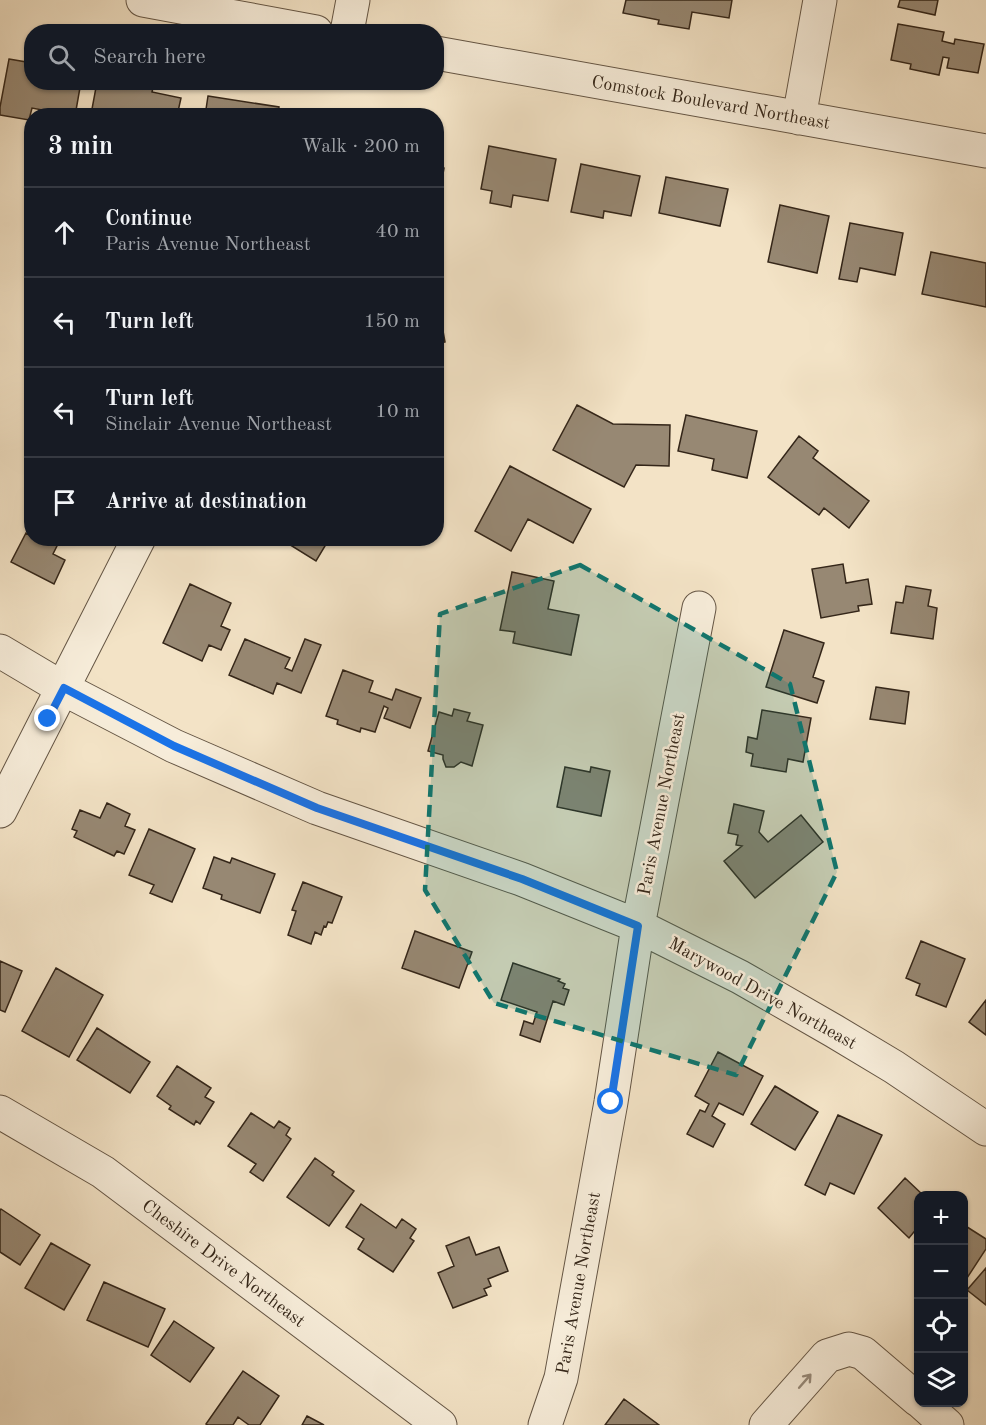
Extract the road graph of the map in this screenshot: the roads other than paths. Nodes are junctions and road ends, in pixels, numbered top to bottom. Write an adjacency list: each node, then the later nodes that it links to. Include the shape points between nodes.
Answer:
1 (143, 0): 4 (street)
2 (353, 0): 5 (street)
3 (820, 0): 7 (street)
4 (273, 24)
5 (348, 24)
6 (444, 54): 7 (street, Comstock Boulevard Northeast)
7 (799, 118): 8 (street, Comstock Boulevard Northeast)
8 (986, 151)
9 (135, 546): 12 (street)
10 (699, 608): 14 (street, Paris Avenue Northeast)
11 (0, 651): 12 (street, Marywood Drive Northeast)
12 (64, 688): 13 (street); 14 (street, Marywood Drive Northeast, via 174,746 317,808 522,879)
13 (0, 811)
14 (638, 926): 16 (street, Marywood Drive Northeast, via 740,977 834,1031); 20 (street, Paris Avenue Northeast, via 561,1378)
15 (0, 1112): 19 (street, Cheshire Drive Northeast, via 104,1172)
16 (986, 1129)
17 (914, 1396): 21 (street, one-way to 17, via 827,1356 849,1349 863,1353)
18 (927, 1407): 22 (street)
19 (440, 1425)
20 (545, 1425)
21 (766, 1425)
22 (947, 1425)

